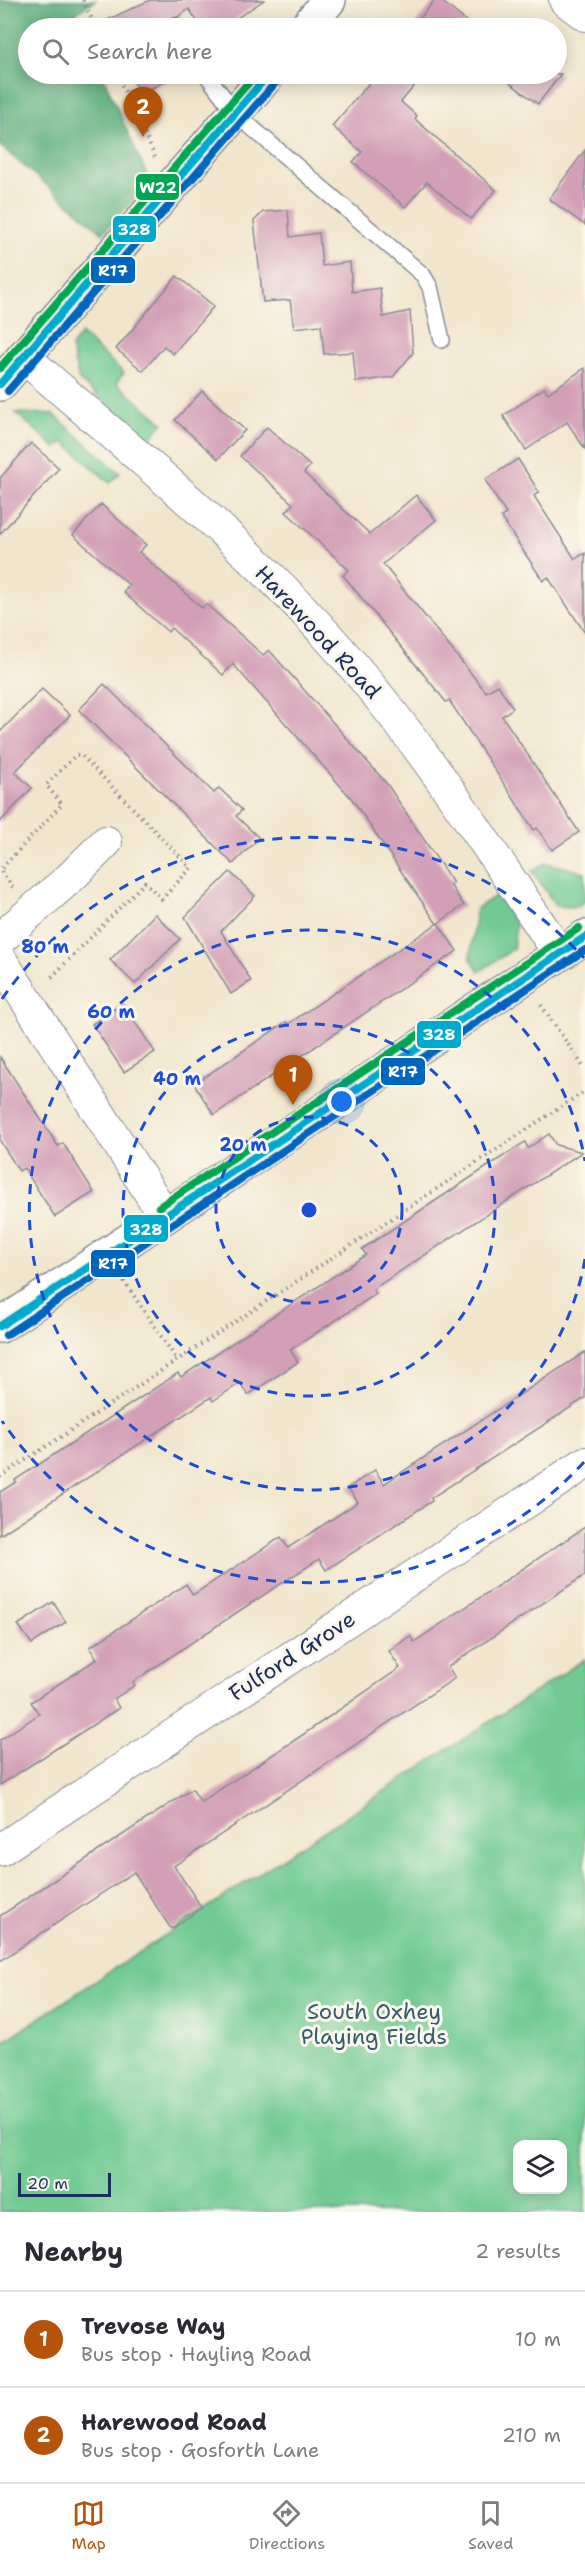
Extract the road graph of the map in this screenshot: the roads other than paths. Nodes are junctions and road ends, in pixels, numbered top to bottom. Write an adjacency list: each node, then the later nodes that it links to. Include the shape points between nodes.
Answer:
1 (329, 0): 4 (street)
2 (566, 0): 3 (street)
3 (585, 15)
4 (314, 18)
5 (214, 84): 7 (lane)
6 (261, 84): 7 (street)
7 (236, 114): 8 (lane, via 423,275 430,287); 9 (street)
8 (442, 340)
9 (24, 357): 10 (street); 13 (street, Harewood Road, via 244,552 330,639)
10 (0, 384)
11 (106, 842): 12 (street)
12 (0, 939)
13 (572, 945): 15 (street)
14 (0, 959): 15 (street)
15 (165, 1216): 16 (street)
16 (0, 1326)
17 (585, 1463): 18 (street, Fulford Grove)
18 (0, 1850)

